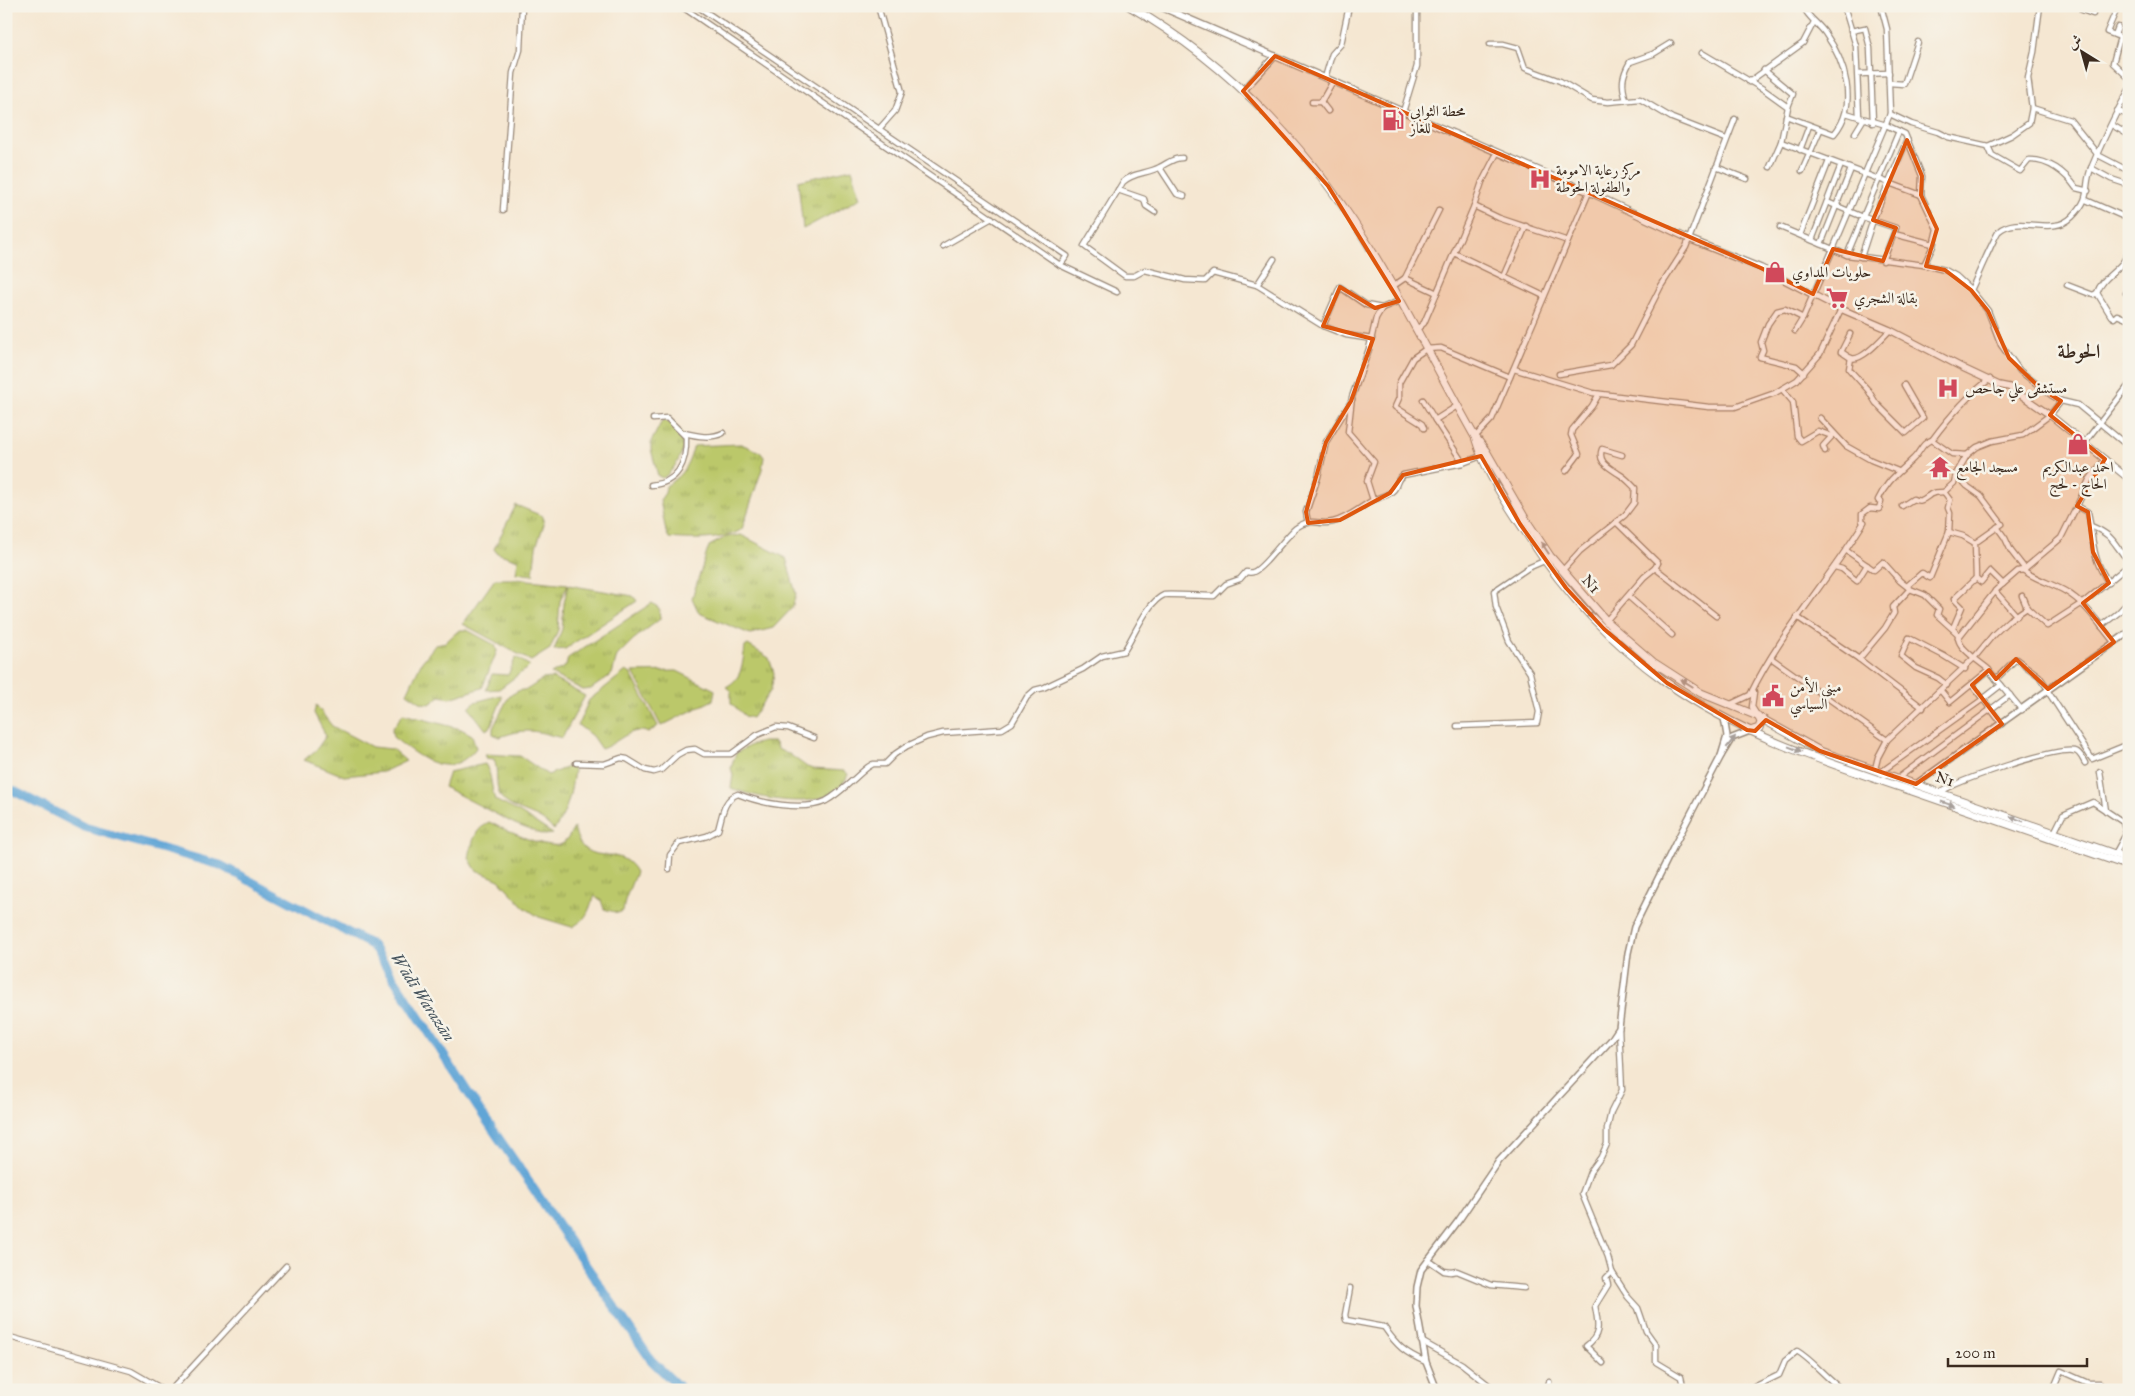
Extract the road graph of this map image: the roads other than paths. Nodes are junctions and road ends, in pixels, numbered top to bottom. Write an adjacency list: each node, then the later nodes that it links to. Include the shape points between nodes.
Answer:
1 (522, 6): 95 (street, via 520,50 513,72)
2 (681, 6): 99 (street)
3 (697, 6): 58 (street)
4 (878, 6): 58 (street, via 902,92 895,111)
5 (1129, 6): 37 (highway, N1, via 1193,47)
6 (1159, 6): 26 (main road)
7 (1349, 6): 31 (street, via 1341,44 1332,54)
8 (1417, 6): 47 (street, via 1416,66)
9 (1803, 6): 18 (street)
10 (1844, 6): 20 (street)
11 (1882, 6): 28 (street, via 1887,29)
12 (2040, 6): 44 (street, via 2028,78)
13 (2083, 6): 17 (street, via 2082,10)
14 (2118, 6): 21 (street, via 2107,32)
15 (2126, 6): 16 (street)
16 (2129, 12)
17 (2093, 14)
18 (1814, 22): 27 (street, via 1803,43); 48 (street, via 1825,32 1845,76)
19 (2118, 27): 21 (street)
20 (1851, 31): 29 (street); 30 (street, via 1865,28)
21 (2115, 35): 32 (street, via 2120,37 2113,63)
22 (1918, 42): 35 (street, via 1904,84)
23 (1671, 43): 39 (street, via 1630,62 1621,85)
24 (1490, 44): 39 (street, via 1518,48 1525,68 1560,81 1592,100)
25 (1702, 53): 34 (street)
26 (1275, 56): 31 (main road); 37 (main road)
27 (1764, 70): 34 (street); 43 (street, via 1792,94)
28 (1889, 73): 30 (street); 35 (street)
29 (1859, 74): 30 (street); 53 (street)
30 (1871, 74): 54 (street)
31 (1325, 78): 33 (main road)
32 (2129, 78)
33 (1333, 81): 41 (street); 47 (main road)
34 (1749, 82): 43 (street)
35 (1889, 83): 49 (street)
36 (2129, 90): 38 (street)
37 (1243, 91): 126 (highway, N1, via 1260,106 1328,186 1364,238)
38 (2124, 99): 42 (street); 46 (street)
39 (1626, 100): 63 (street, via 1640,99 1672,118)
40 (1312, 102): 41 (street)
41 (1322, 102): 45 (street)
42 (2129, 102)
43 (1788, 108): 51 (street)
44 (2032, 108): 66 (street, via 2029,124); 70 (street, via 2070,120)
45 (1328, 111)
46 (2117, 111): 50 (street); 56 (street)
47 (1403, 112): 68 (main road)
48 (1846, 113): 53 (street); 59 (street, via 1834,134)
49 (1890, 114): 55 (street); 66 (street, via 1948,137)
50 (2129, 115)
51 (1786, 116): 57 (street); 65 (street)
52 (1735, 119): 63 (street)
53 (1861, 119): 54 (street); 61 (street)
54 (1873, 123): 55 (street)
55 (1886, 125): 60 (street); 81 (street)
56 (2112, 125): 62 (street); 70 (street)
57 (1809, 126): 59 (street); 67 (street)
58 (879, 130): 120 (street, via 1067,256)
59 (1820, 130): 69 (street)
60 (1898, 131): 64 (street, via 1905,134); 83 (street)
61 (1855, 133)
62 (2129, 135)
63 (1726, 139): 74 (street)
64 (1907, 140): 84 (street); 89 (street, via 1922,176)
65 (1781, 142): 67 (street); 75 (street)
66 (1988, 146): 87 (street, via 1992,156 2020,171 2029,160 2043,162 2069,178 2076,188)
67 (1800, 150): 69 (street)
68 (1497, 153): 88 (main road); 93 (street)
69 (1810, 154): 72 (street); 79 (street)
70 (2098, 155): 77 (street); 80 (street)
71 (1182, 158): 76 (street, via 1175,158)
72 (1829, 161): 73 (street); 106 (street)
73 (1841, 166): 78 (street); 92 (street)
74 (1716, 167): 82 (street); 107 (street)
75 (1770, 167)
76 (1160, 168): 86 (street, via 1131,175); 90 (street, via 1177,194)
77 (2091, 168): 85 (street); 87 (street)
78 (1851, 169): 81 (street); 94 (street)
79 (1802, 171)
80 (2129, 171)
81 (1864, 174): 83 (street); 98 (street)
82 (1747, 179)
83 (1877, 180): 84 (street); 100 (street)
84 (1889, 184): 89 (street); 102 (street)
85 (2129, 185)
86 (1118, 190): 97 (street, via 1144,199 1146,206); 124 (street, via 1084,246 1125,276 1146,270 1185,280 1205,281 1213,273)
87 (2088, 191): 91 (street)
88 (1589, 192): 107 (main road); 109 (street)
89 (1920, 195): 111 (street, via 1937,229)
90 (1184, 196)
91 (2086, 200): 101 (street); 127 (street, via 2069,220 2050,226 2011,224 1999,231)
92 (1827, 202): 94 (street); 108 (street)
93 (1474, 206): 103 (street); 115 (street)
94 (1836, 206): 98 (street); 110 (street)
95 (503, 210)
96 (1439, 210): 123 (street)
97 (1155, 212)
98 (1849, 212): 100 (street); 114 (street)
99 (992, 218): 112 (street); 120 (street)
100 (1863, 218): 102 (street); 116 (street)
101 (2129, 219)
102 (1873, 220): 105 (street, via 1896,228); 117 (street)
103 (1526, 226): 109 (street); 122 (street)
104 (1780, 227): 106 (street)
105 (1894, 234): 111 (street); 119 (street)
106 (1800, 235): 108 (street)
107 (1689, 239): 131 (main road, via 1761,268); 148 (street, via 1639,332 1620,357 1611,365)
108 (1812, 240): 110 (street)
109 (1568, 241): 132 (street)
110 (1821, 244): 114 (street)
111 (1933, 244): 121 (street)
112 (944, 246)
113 (2129, 248): 130 (street, via 2126,261 2109,274)
114 (1834, 249): 116 (street); 131 (street)
115 (1454, 253): 122 (street); 129 (street)
116 (1847, 255): 117 (street)
117 (1861, 257): 119 (street)
118 (1274, 259): 124 (street)
119 (1883, 261): 121 (street)
120 (1060, 264): 128 (street)
121 (1924, 265): 127 (street, via 1945,270)
122 (1504, 277): 132 (street)
123 (1406, 278): 126 (street); 129 (street)
124 (1257, 285): 138 (street)
125 (2067, 285): 130 (street, via 2093,295)
126 (1392, 287): 133 (highway, N1)
127 (1971, 290): 157 (street, via 1988,311 1995,333 2020,371)
128 (1117, 292)
129 (1437, 293): 139 (street, via 1424,323)
130 (2097, 293): 137 (street, via 2111,316)
131 (1813, 294): 135 (main road); 136 (street)
132 (1544, 296): 146 (street)
133 (1400, 300): 134 (street); 139 (highway, N1)
134 (1382, 308): 138 (street, via 1366,306 1340,286); 143 (street, via 1376,318)
135 (1841, 309): 140 (main road); 147 (street, via 1820,354)
136 (1803, 318): 141 (street); 147 (street, via 1785,309 1777,311 1761,342 1764,350 1760,357 1796,366)
137 (2129, 320)
138 (1323, 326): 143 (street, via 1346,335)
139 (1415, 330): 144 (highway, N1)
140 (1890, 330): 145 (street, via 1867,352); 150 (main road)
141 (1795, 331)
142 (1850, 334): 145 (street, via 1840,352)
143 (1372, 339): 155 (street)
144 (1426, 349): 149 (street, via 1441,348); 158 (highway, N1); 164 (street, via 1414,358 1399,382 1399,398 1395,407)
145 (1851, 358): 151 (street, via 1849,369 1906,433 1923,418)
146 (1514, 369): 149 (street); 154 (street)
147 (1804, 373): 153 (street)
148 (1559, 374)
149 (1510, 377): 168 (street, via 1492,419)
150 (1990, 379): 159 (main road, via 2012,389); 169 (street, via 1960,404)
151 (1904, 385)
152 (2129, 385): 163 (street)
153 (1782, 389): 154 (street, via 1735,407); 167 (street, via 1793,402 1797,436 1801,441 1818,431)
154 (1599, 394): 178 (street, via 1572,430 1579,454)
155 (1353, 399): 184 (street, via 1348,432 1374,462 1367,482); 188 (street, via 1326,442 1306,512)
156 (1423, 400): 162 (street)
157 (2061, 401): 159 (street); 163 (street, via 2078,405)
158 (1457, 406): 162 (street); 168 (highway, N1)
159 (2050, 415): 170 (main road); 174 (street, via 2023,435 1992,441)
160 (1820, 418): 167 (street)
161 (653, 419): 165 (street, via 667,418)
162 (1435, 420): 177 (street)
163 (2100, 423): 170 (street); 171 (street)
164 (1424, 428)
165 (684, 433): 166 (street, via 702,437); 182 (street, via 687,444 680,469 663,484)
166 (723, 434)
167 (1833, 435): 172 (street, via 1823,446); 179 (street, via 1852,450)
168 (1475, 437): 175 (highway, N1); 200 (highway, N1 / N1, one-way to 168)
169 (1932, 440): 174 (street, via 1952,454); 179 (street, via 1926,442)
170 (2085, 442): 176 (main road)
171 (2129, 447)
172 (1825, 451)
173 (1622, 455): 187 (street, via 1602,449 1600,454 1609,468 1635,488 1634,503)
174 (1967, 455): 180 (street)
175 (1481, 456): 177 (street); 194 (highway, N1, one-way to 194)
176 (2105, 459): 181 (main road); 186 (street, via 2089,480)
177 (1463, 463): 184 (street, via 1403,475 1390,493)
178 (1566, 471)
179 (1898, 471): 193 (street, via 1884,488 1878,508 1870,508 1862,514 1864,522)
180 (1956, 474): 183 (street, via 1954,482); 190 (street, via 1990,507 2002,524)
181 (2128, 477)
182 (651, 485)
183 (1944, 492): 185 (street, via 1933,492 1925,500 1913,499); 191 (street, via 1950,500)
184 (1373, 500): 188 (street, via 1340,520)
185 (1902, 506)
186 (2077, 506): 189 (street, via 2088,512); 199 (street, via 2062,538)
187 (1616, 522): 198 (street, via 1658,562); 200 (street, via 1580,551)
188 (1308, 523): 260 (street, via 1283,540 1254,572 1246,572 1214,596 1165,594 1137,626 1124,651 1102,656 1083,669 1035,690 1027,696 1012,722 1002,729 927,737 901,750 885,764 868,767 823,802 798,806 757,802 738,794 732,796 727,801 718,830 679,843 670,855)
189 (2091, 526): 196 (street, via 2106,532); 202 (street, via 2098,568)
190 (1996, 527): 192 (street); 199 (street)
191 (1949, 532): 192 (street); 204 (street, via 1930,578 1922,573)
192 (1975, 542): 201 (street)
193 (1847, 551): 195 (street); 197 (street)
194 (1544, 560): 240 (highway, N1, one-way to 240, via 1588,613 1630,653 1667,683); 242 (street, via 1494,591 1496,607 1509,641 1530,673 1538,712 1537,724)
195 (1867, 564): 197 (street, via 1857,581); 204 (street, via 1874,570 1883,562)
196 (2128, 564): 202 (street)
197 (1835, 567): 213 (street)
198 (1655, 568): 206 (street); 211 (street)
199 (2024, 570): 203 (street); 209 (street, via 2034,579 2065,591)
200 (1562, 571): 214 (highway, N1 / N1)
201 (1976, 578): 203 (street, via 1981,582 1990,571); 216 (street, via 1954,599 1962,607)
202 (2109, 583): 209 (street)
203 (2003, 584): 205 (street)
204 (1909, 588): 216 (street, via 1930,600 1939,609 1937,615); 223 (street)
205 (1995, 591): 212 (street); 219 (street)
206 (1629, 596): 214 (street); 218 (street)
207 (2022, 596): 210 (street)
208 (2129, 601): 215 (street)
209 (2082, 603): 210 (street, via 2047,626); 215 (street)
210 (2027, 608): 212 (street)
211 (1716, 616)
212 (2017, 616): 222 (street, via 1993,635)
213 (1798, 617): 221 (street); 223 (street)
214 (1606, 621): 235 (highway, N1 / N1, one-way to 214, via 1701,693 1653,662)
215 (2101, 626): 220 (street)
216 (1953, 628): 219 (street)
217 (2129, 632): 220 (street)
218 (1672, 635)
219 (1958, 639): 222 (street)
220 (2114, 642): 231 (street)
221 (1771, 658): 226 (street); 245 (street)
222 (1974, 658): 224 (street); 225 (street)
223 (1859, 660): 236 (street)
224 (1965, 669): 228 (street); 228 (street, via 1909,638 1901,656)
225 (1989, 670): 227 (street); 229 (street)
226 (1758, 679): 235 (street, via 1750,695); 239 (street, via 1752,703)
227 (1996, 679): 230 (street); 231 (street, via 2016,659 2039,676)
228 (1948, 685): 232 (street)
229 (1972, 685): 232 (street, via 1950,702); 234 (street)
230 (2001, 685): 233 (street); 234 (street)
231 (2047, 690): 238 (street); 246 (street, via 2092,760)
232 (1941, 691): 236 (street)
233 (2010, 695): 237 (street); 238 (street)
234 (1983, 699): 237 (street); 250 (street)
235 (1731, 704): 239 (highway, N1); 240 (highway, via 1721,706 1720,712)
236 (1923, 708): 245 (street)
237 (1991, 709): 241 (street); 252 (street)
238 (2022, 710): 241 (street)
239 (1758, 716): 243 (highway, via 1759,728); 250 (highway, N1 / N1, via 1820,751)
240 (1724, 717): 243 (highway, N1); 247 (street, via 1727,736)
241 (2002, 724): 253 (street)
242 (1457, 726)
243 (1750, 731): 247 (street, one-way to 243, via 1732,738); 259 (highway, N1, one-way to 259, via 1872,778)
244 (814, 738): 248 (street, via 776,727 757,735 731,754 686,750 654,772 621,758 604,764)
245 (1887, 740): 250 (street, via 1878,757)
246 (2129, 744)
247 (1721, 756): 261 (street, via 1634,927)
248 (576, 763)
249 (2085, 763): 254 (street, via 2075,751 2055,754 1969,778)
250 (1878, 771): 252 (highway, N1 / N1)
251 (2100, 772): 255 (street)
252 (1898, 778): 253 (highway, N1 / N1)
253 (1916, 784): 254 (highway, N1 / N1)
254 (1940, 792): 256 (highway, N1 / N1, one-way to 254)
255 (2106, 811): 256 (street, via 2093,802 2063,815); 257 (street, via 2124,822 2126,834)
256 (2054, 833): 257 (highway, N1 / N1)
257 (2115, 854): 258 (highway, N1 / N1)
258 (2129, 859)
259 (2129, 866)
260 (669, 869)
261 (1619, 1028): 262 (street, via 1499,1161); 264 (street, via 1622,1090 1611,1112 1607,1144 1590,1172 1582,1194)
262 (1428, 1260): 266 (street, via 1444,1271 1457,1270 1491,1285); 268 (street, via 1416,1287)
263 (286, 1266): 273 (street)
264 (1612, 1272): 270 (street, via 1606,1278 1608,1285 1595,1306 1600,1324 1597,1334 1586,1346); 277 (street, via 1642,1316 1656,1345 1656,1362 1681,1376)
265 (1350, 1288): 269 (street, via 1346,1320 1384,1327 1396,1344)
266 (1524, 1288)
267 (6, 1336): 272 (street, via 130,1371)
268 (1421, 1341): 269 (street); 275 (street, via 1462,1364)
269 (1426, 1362): 274 (street)
270 (1603, 1363)
271 (1549, 1382): 276 (street)
272 (164, 1390)
273 (171, 1390)
274 (1437, 1390)
275 (1494, 1390)
276 (1547, 1390)
277 (1684, 1390)
278 (1748, 1390): 279 (street, via 1779,1375 1785,1361 1797,1350)
279 (1843, 1390)
280 (2052, 1390): 281 (street, via 2061,1371 2088,1383 2100,1383)
281 (2105, 1390)

